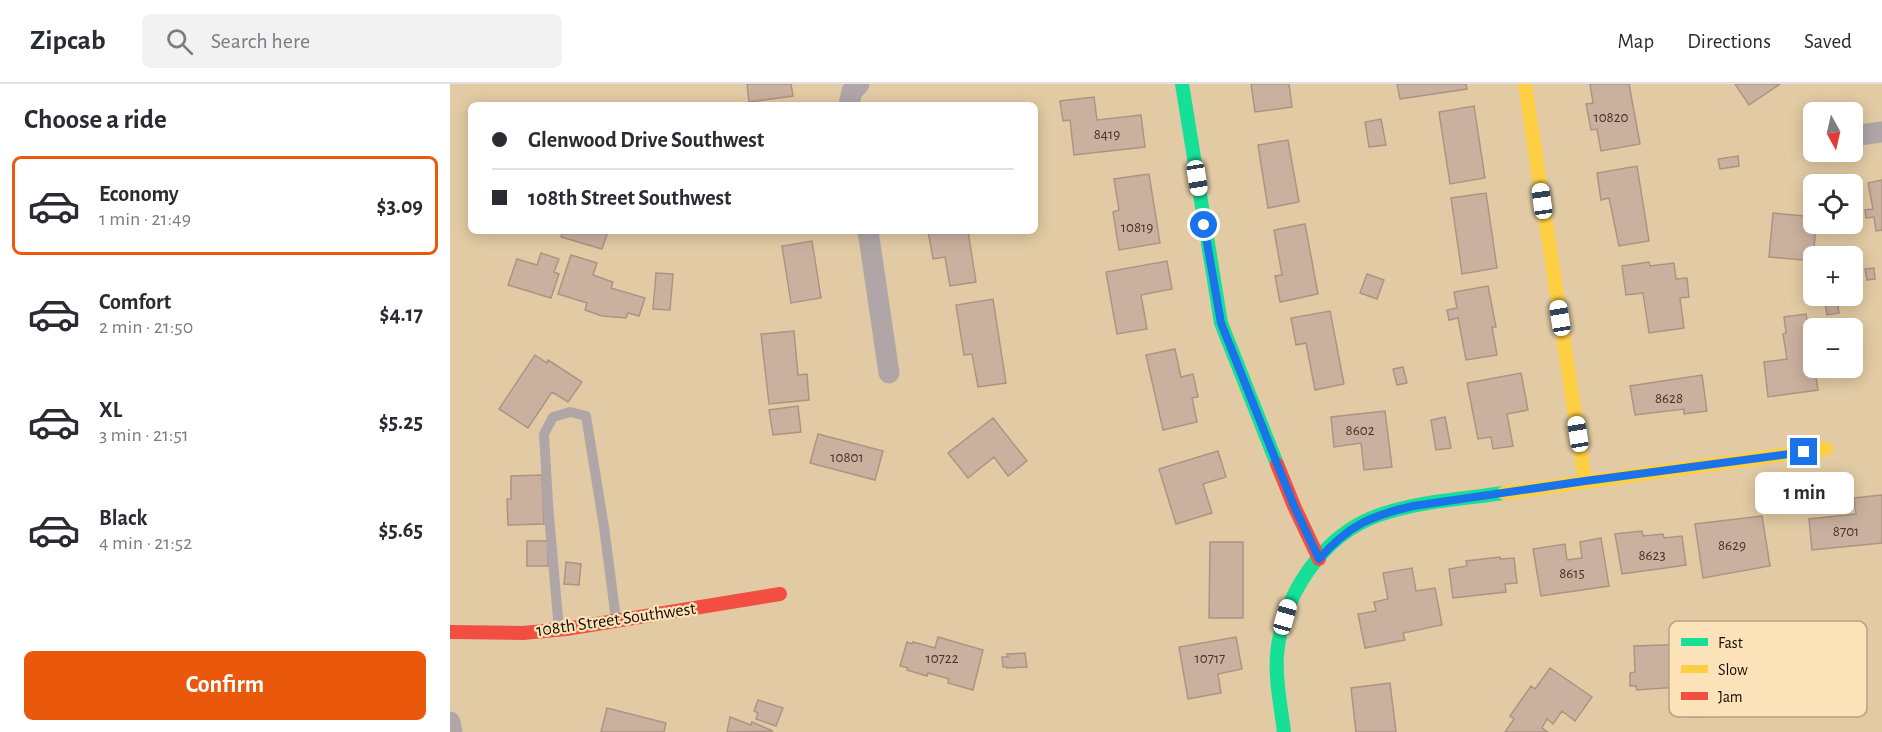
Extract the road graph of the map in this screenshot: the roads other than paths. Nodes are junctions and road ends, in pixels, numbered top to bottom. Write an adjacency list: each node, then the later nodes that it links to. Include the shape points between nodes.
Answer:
1 (859, 84): 4 (street)
2 (1182, 84): 11 (street, via 1221,323)
3 (1525, 84): 10 (street)
4 (850, 102)
5 (1882, 132): 6 (street)
6 (1863, 135)
7 (868, 234): 8 (street)
8 (889, 374)
9 (1826, 449): 10 (street)
10 (1585, 481): 11 (street, via 1387,512 1349,530)
11 (1319, 559): 18 (street, via 1289,605 1277,652)
12 (780, 594): 13 (street, 108th Street Southwest)
13 (616, 622): 14 (street, 108th Street Southwest); 14 (lane, via 586,416 570,412 553,417 544,434)
14 (559, 630): 15 (street, 108th Street Southwest)
15 (450, 632)
16 (450, 722): 17 (street)
17 (452, 732)
18 (1284, 732)

